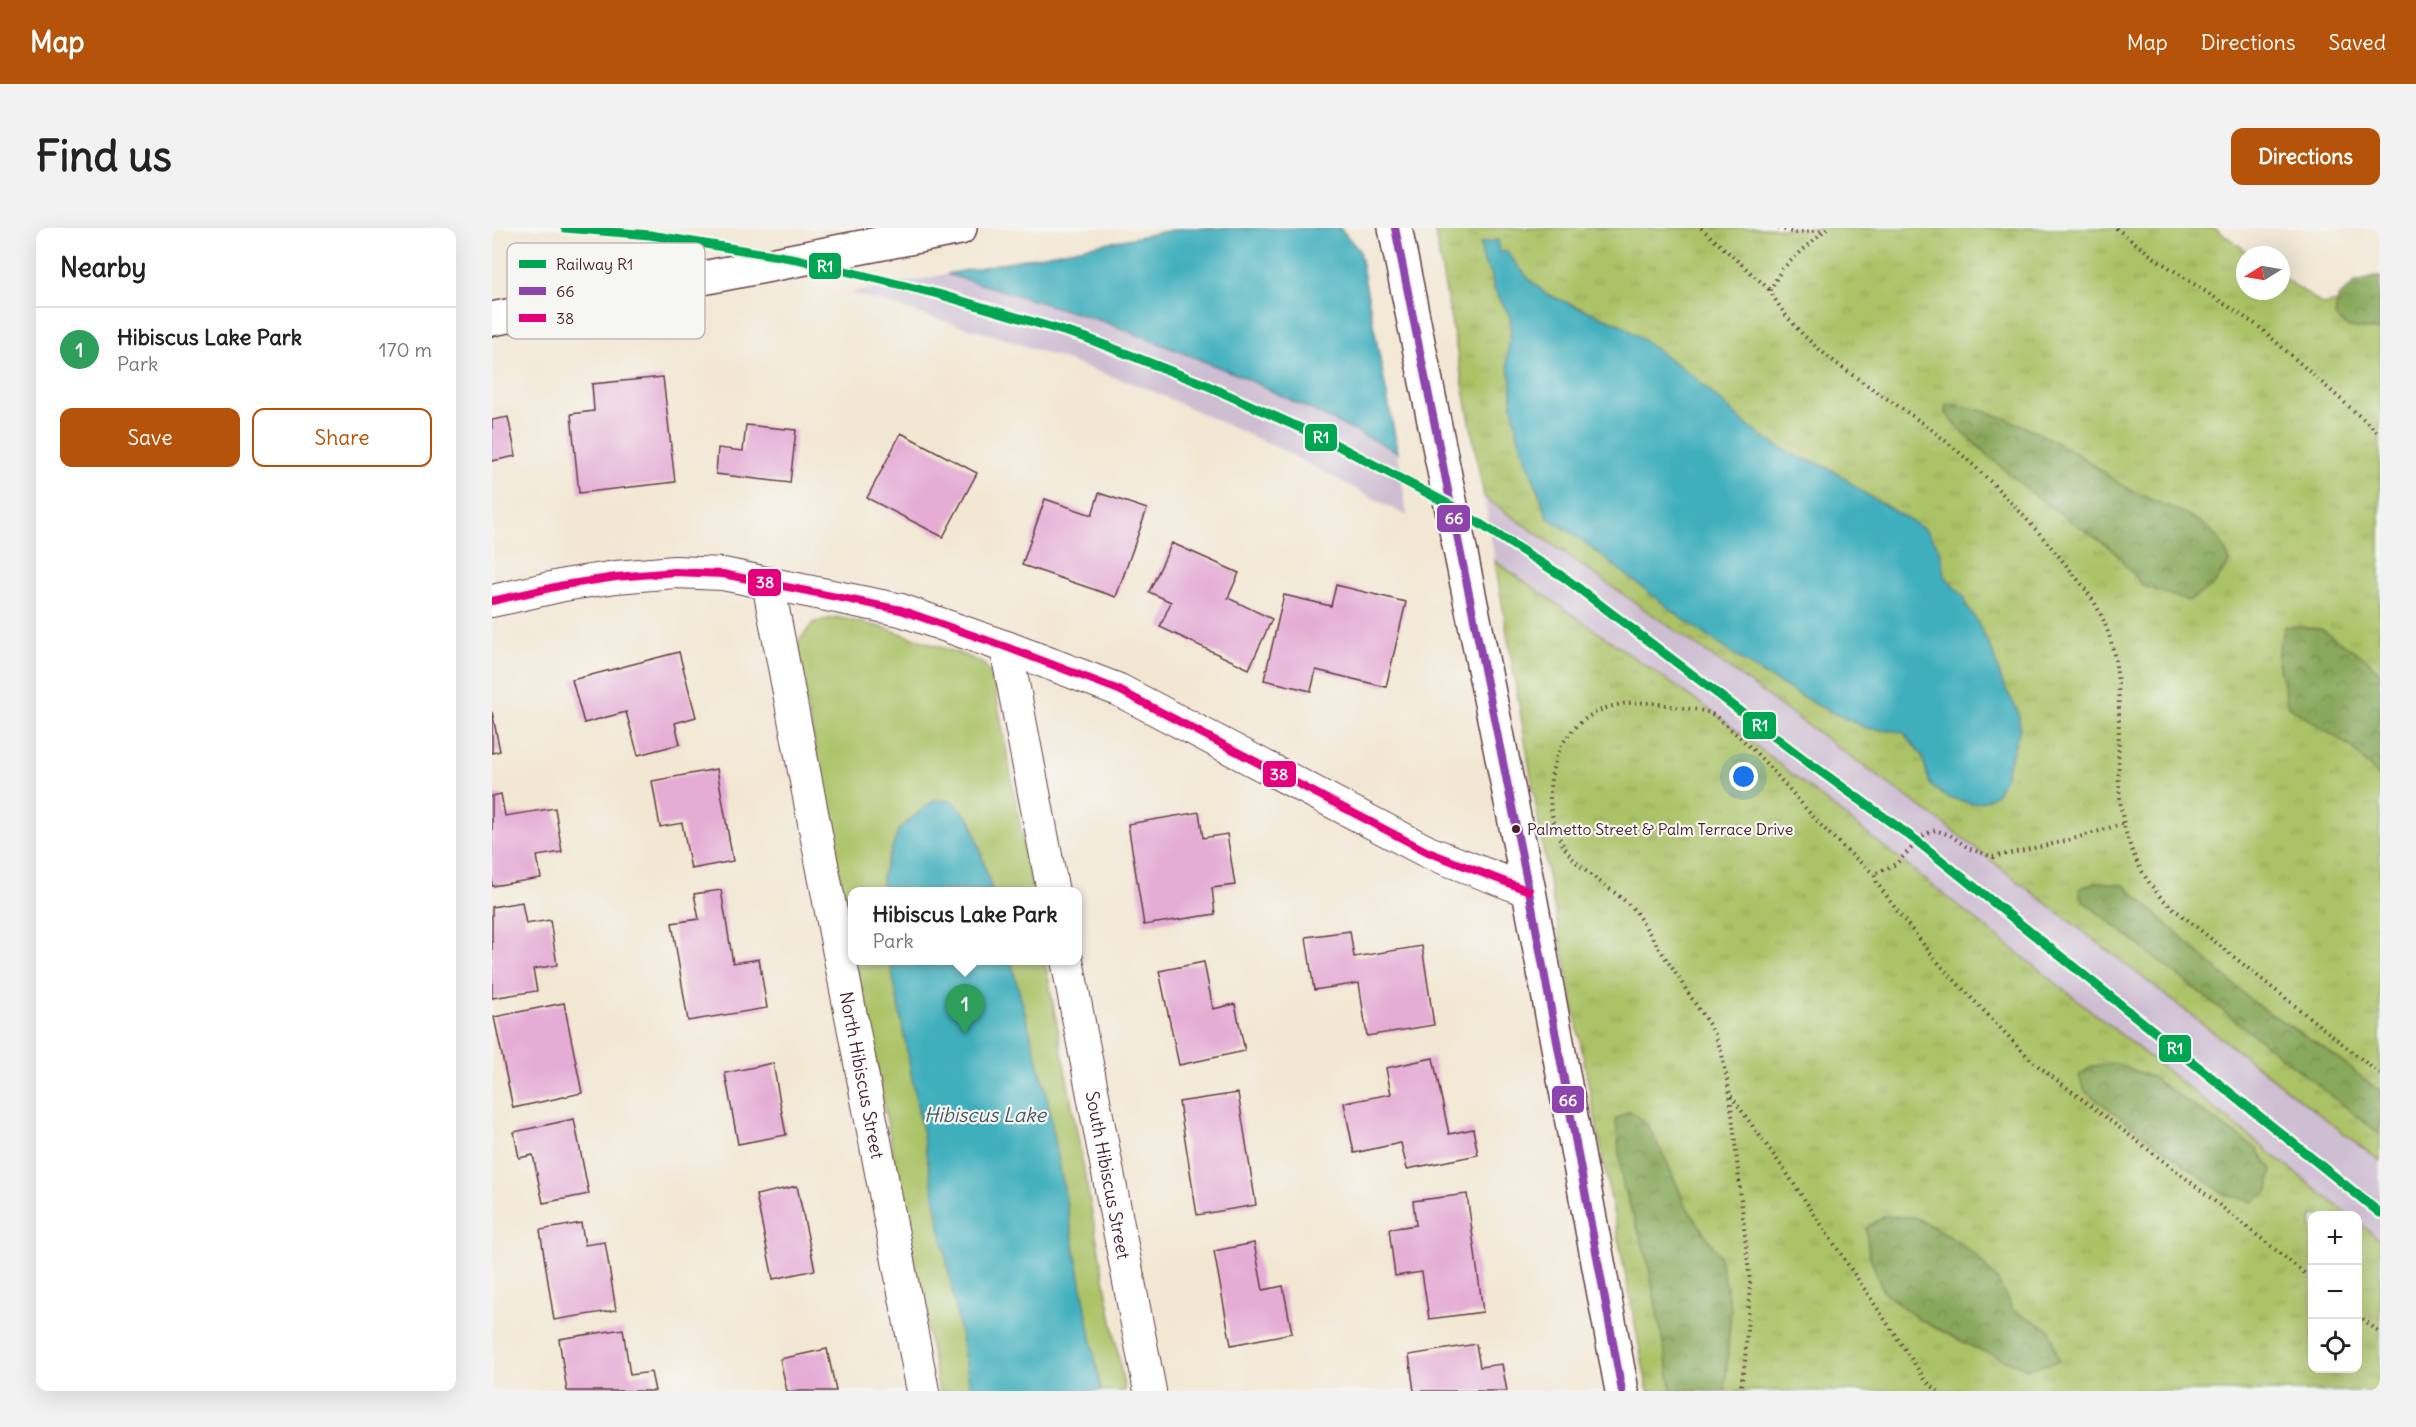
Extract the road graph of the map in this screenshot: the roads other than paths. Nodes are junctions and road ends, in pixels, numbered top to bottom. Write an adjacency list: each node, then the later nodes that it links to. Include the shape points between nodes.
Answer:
1 (960, 228): 3 (street)
2 (1395, 228): 10 (street)
3 (705, 278)
4 (507, 316): 5 (street)
5 (492, 319)
6 (768, 583): 7 (street, via 723,574 675,572 606,579); 8 (street, via 901,610); 12 (street, North Hibiscus Street)
7 (492, 601)
8 (1006, 647): 9 (street); 10 (street, via 1119,690 1428,852)
9 (1052, 887)
10 (1529, 891): 14 (street)
11 (1067, 965): 13 (street, South Hibiscus Street)
12 (923, 1391)
13 (1150, 1391)
14 (1622, 1391)

